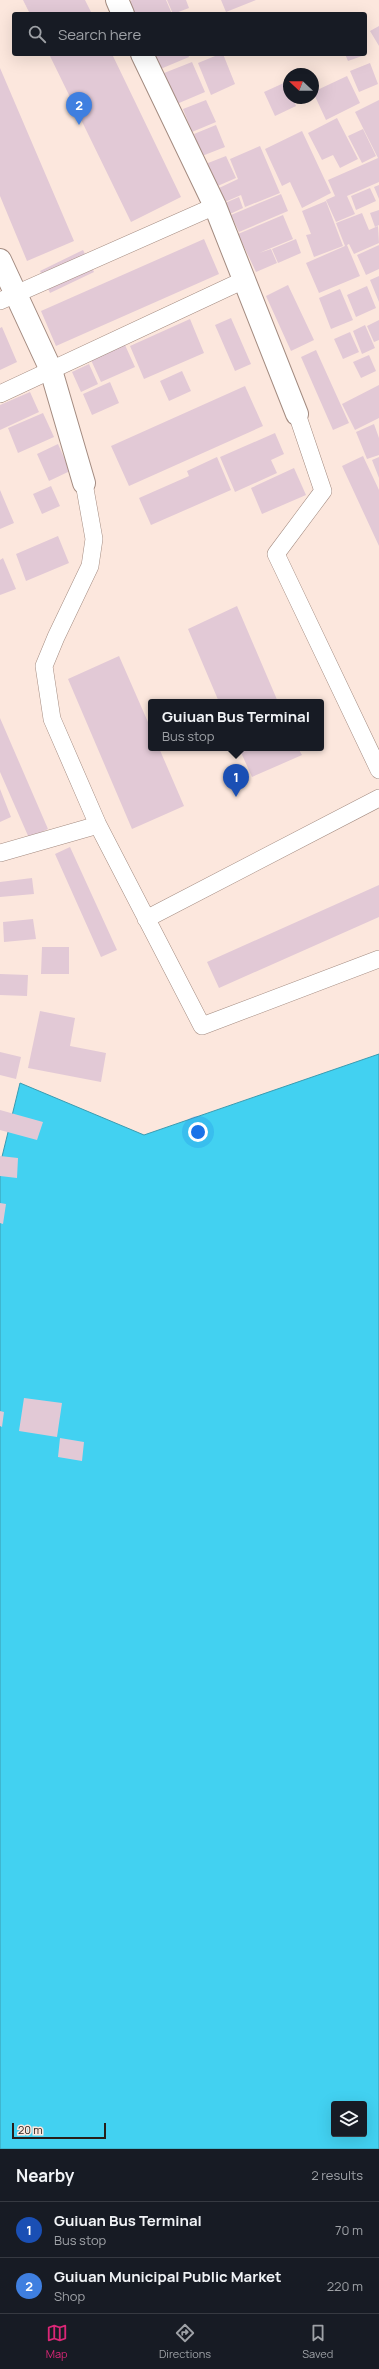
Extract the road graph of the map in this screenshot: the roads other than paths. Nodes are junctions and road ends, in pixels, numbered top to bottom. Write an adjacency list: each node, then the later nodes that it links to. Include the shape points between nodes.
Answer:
1 (117, 0): 2 (street)
2 (122, 12)
3 (143, 56): 4 (street)
4 (216, 206): 6 (street); 7 (lane)
5 (0, 260): 7 (street)
6 (246, 279): 8 (lane); 10 (street)
7 (8, 298): 8 (street)
8 (51, 370): 9 (lane); 11 (street)
9 (0, 394)
10 (297, 414): 12 (lane, via 323,491 276,554)
11 (84, 483): 14 (lane, via 94,539 90,566 44,666 52,719)
12 (379, 770)
13 (379, 798): 16 (lane)
14 (98, 825): 15 (lane); 16 (lane)
15 (0, 853)
16 (146, 919): 17 (lane, via 202,1026)
17 (379, 959)

